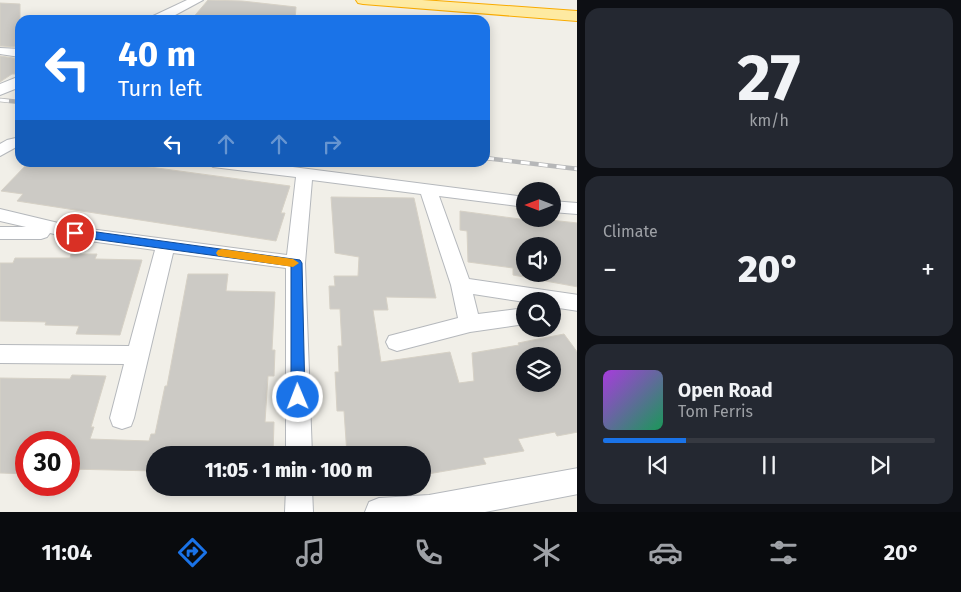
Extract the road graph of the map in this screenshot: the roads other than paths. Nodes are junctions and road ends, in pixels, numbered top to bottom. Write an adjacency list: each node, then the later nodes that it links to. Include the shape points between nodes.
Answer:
1 (197, 0): 5 (street)
2 (372, 0): 6 (highway)
3 (464, 0): 4 (highway)
4 (577, 8)
5 (166, 15)
6 (577, 16)
7 (0, 51): 8 (street)
8 (15, 52)
9 (15, 83): 10 (street)
10 (0, 90)
11 (15, 142): 12 (street)
12 (0, 151)
13 (251, 167): 14 (street)
14 (304, 174): 15 (street); 23 (street)
15 (428, 189): 16 (street); 24 (street)
16 (516, 201)
17 (561, 207): 18 (street)
18 (577, 209)
19 (0, 215): 21 (street)
20 (0, 233): 21 (street)
21 (75, 233): 22 (street)
22 (166, 245): 23 (street); 32 (street)
23 (296, 263): 34 (street)
24 (461, 285): 25 (street); 29 (street)
25 (577, 303)
26 (577, 308): 27 (street)
27 (561, 311)
28 (516, 317): 29 (street)
29 (470, 324): 30 (street)
30 (397, 342)
31 (0, 354): 32 (street)
32 (137, 355): 33 (street)
33 (122, 418)
34 (299, 446)
35 (577, 481): 38 (street, via 429,509)
36 (299, 496): 37 (street)
37 (299, 512)
38 (379, 512)

